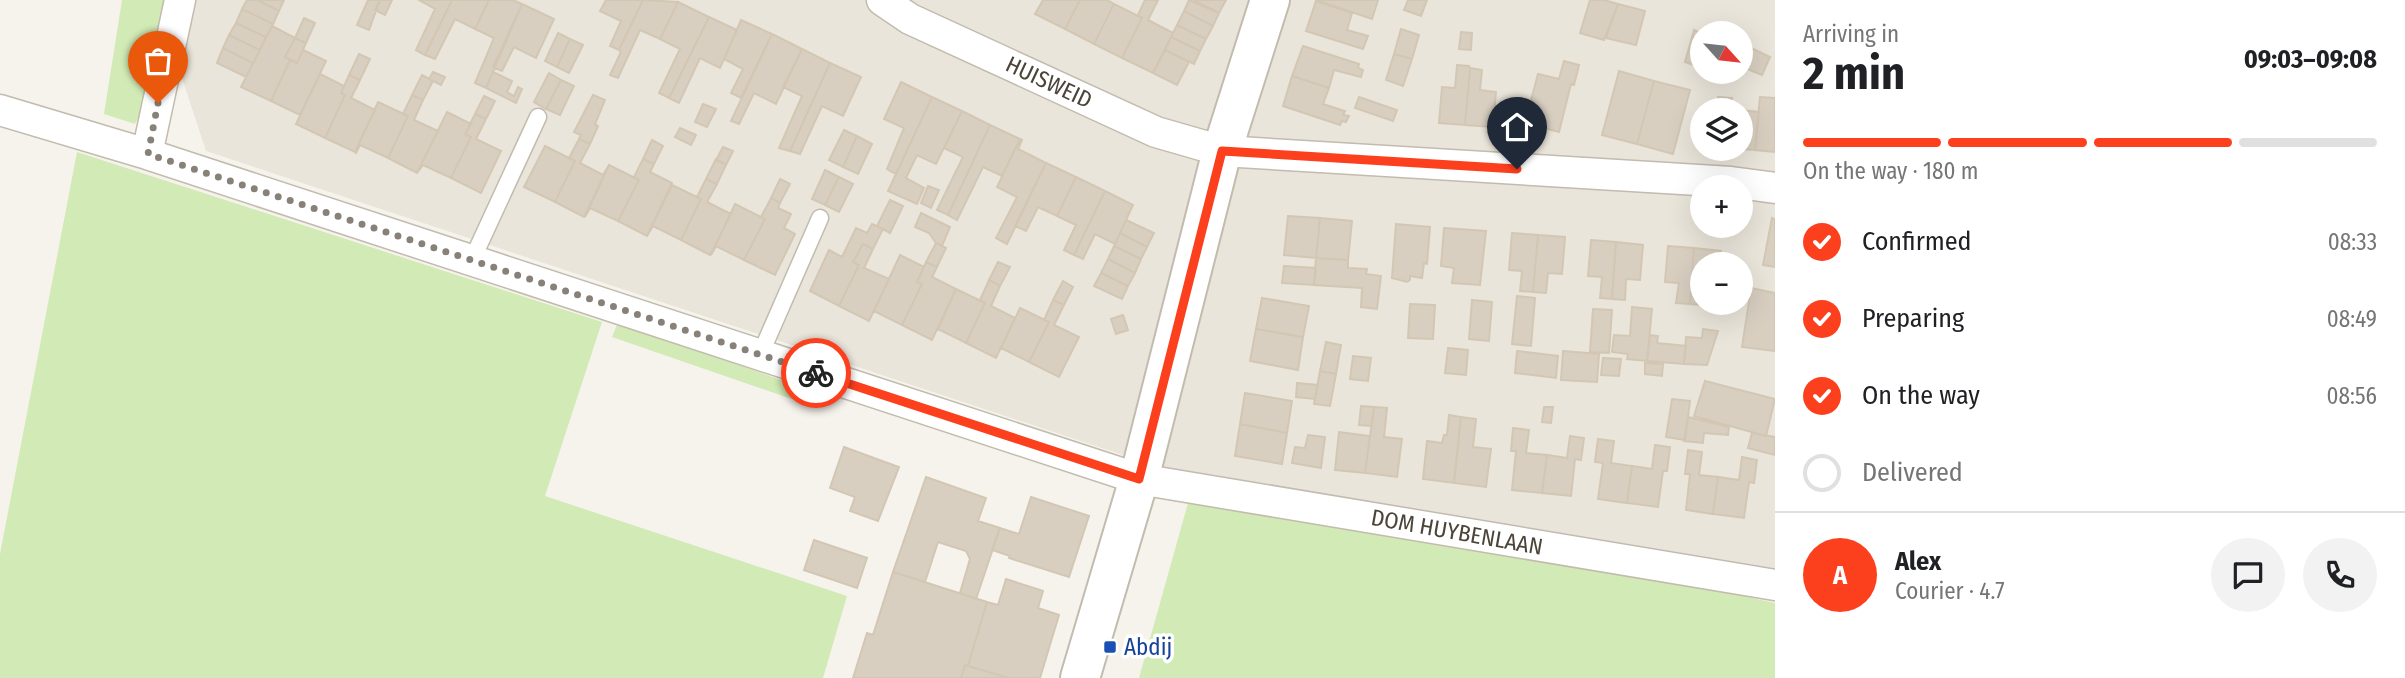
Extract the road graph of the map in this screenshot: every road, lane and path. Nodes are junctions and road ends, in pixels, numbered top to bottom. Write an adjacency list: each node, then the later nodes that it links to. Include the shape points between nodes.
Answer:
1 (180, 0): 7 (street)
2 (882, 0): 6 (street, HUISWEID, via 910,19 1156,132)
3 (1270, 0): 6 (street)
4 (0, 110): 7 (street, DOM HUYBENLAAN)
5 (538, 117): 10 (lane)
6 (1222, 151): 8 (street, HUISWEID); 12 (street)
7 (148, 154): 10 (street, DOM HUYBENLAAN)
8 (1775, 188)
9 (820, 218): 11 (lane)
10 (472, 260): 11 (street, DOM HUYBENLAAN)
11 (760, 355): 12 (street, DOM HUYBENLAAN)
12 (1139, 479): 13 (street, DOM HUYBENLAAN); 14 (street)
13 (1775, 585)
14 (1080, 678)

